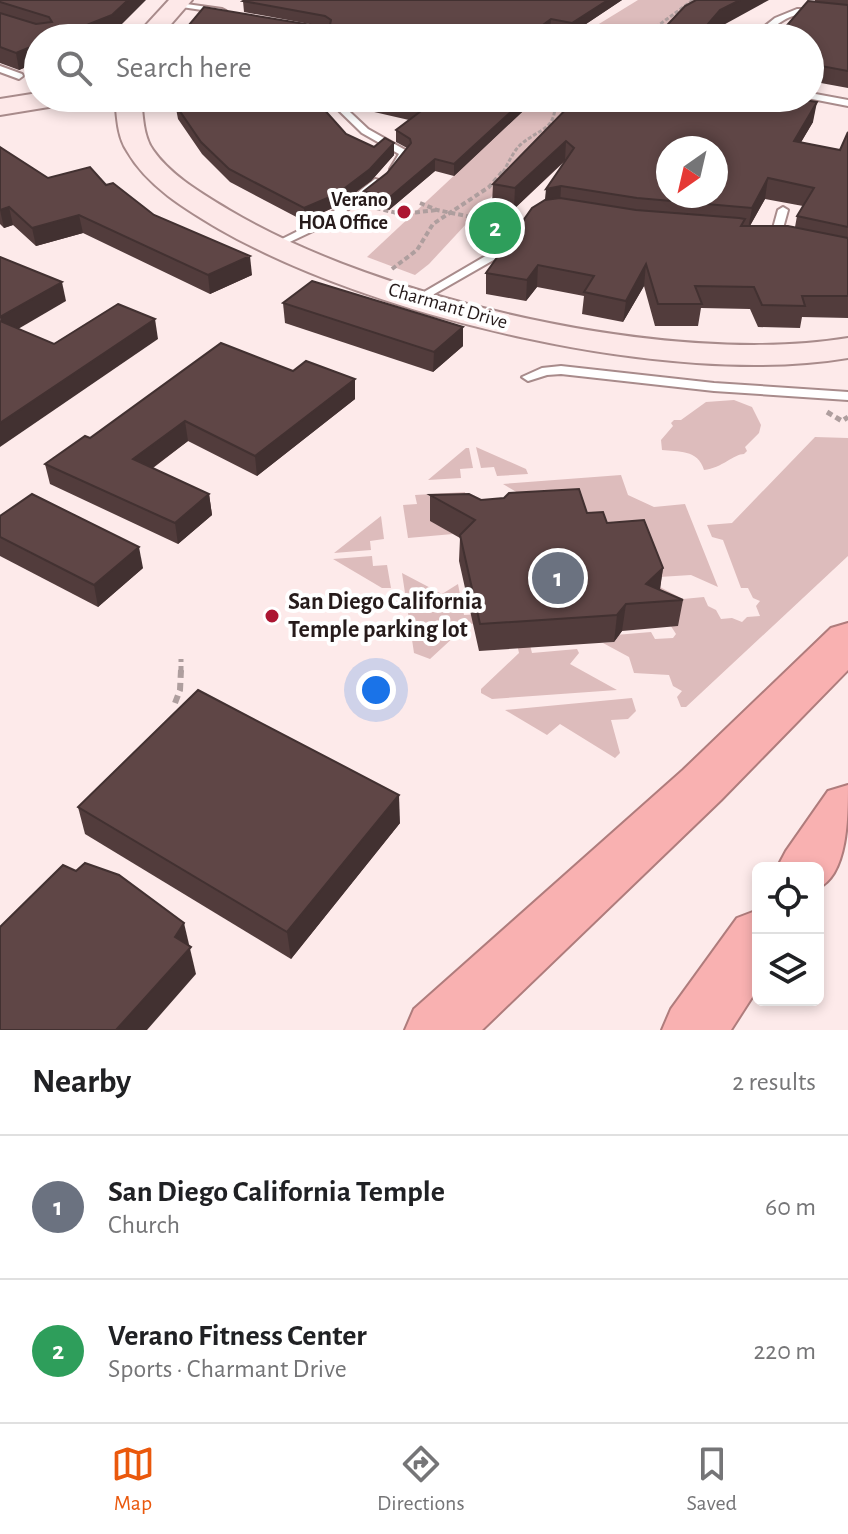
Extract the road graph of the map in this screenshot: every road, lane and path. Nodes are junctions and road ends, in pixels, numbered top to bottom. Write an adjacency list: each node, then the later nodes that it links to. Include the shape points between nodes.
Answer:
1 (693, 0): 6 (path)
2 (178, 2): 3 (lane); 5 (street)
3 (234, 13)
4 (848, 16): 7 (lane, via 790,13)
5 (158, 24)
6 (660, 24)
7 (771, 24)
8 (0, 69): 9 (lane)
9 (24, 80)
10 (24, 84): 11 (street)
11 (0, 93)
12 (824, 99): 14 (lane)
13 (24, 103): 15 (street)
14 (848, 103)
15 (0, 107)
16 (131, 112): 29 (street, Charmant Drive, via 140,151 175,186)
17 (345, 112): 19 (lane, via 365,131 404,153 396,168)
18 (556, 112): 23 (path, via 551,124 518,147 489,187)
19 (353, 202): 21 (path, via 401,214); 29 (lane)
20 (420, 203): 21 (path)
21 (437, 210): 23 (path)
22 (783, 210): 27 (lane)
23 (447, 213): 24 (path); 30 (path, via 417,250)
24 (496, 222)
25 (524, 225): 31 (lane, via 493,256)
26 (762, 237): 27 (lane)
27 (775, 239): 28 (lane)
28 (790, 242)
29 (273, 246): 30 (street, Charmant Drive)
30 (372, 284): 31 (street, Charmant Drive)
31 (418, 299): 32 (street, Charmant Drive, via 572,338 682,352)
32 (848, 348)
33 (528, 377): 34 (lane, via 561,370)
34 (848, 396)
35 (848, 640): 41 (highway, via 702,785)
36 (181, 659): 37 (path)
37 (175, 703)
38 (848, 807): 39 (highway)
39 (810, 862)
40 (752, 946): 42 (highway)
41 (437, 1030)
42 (694, 1030)

